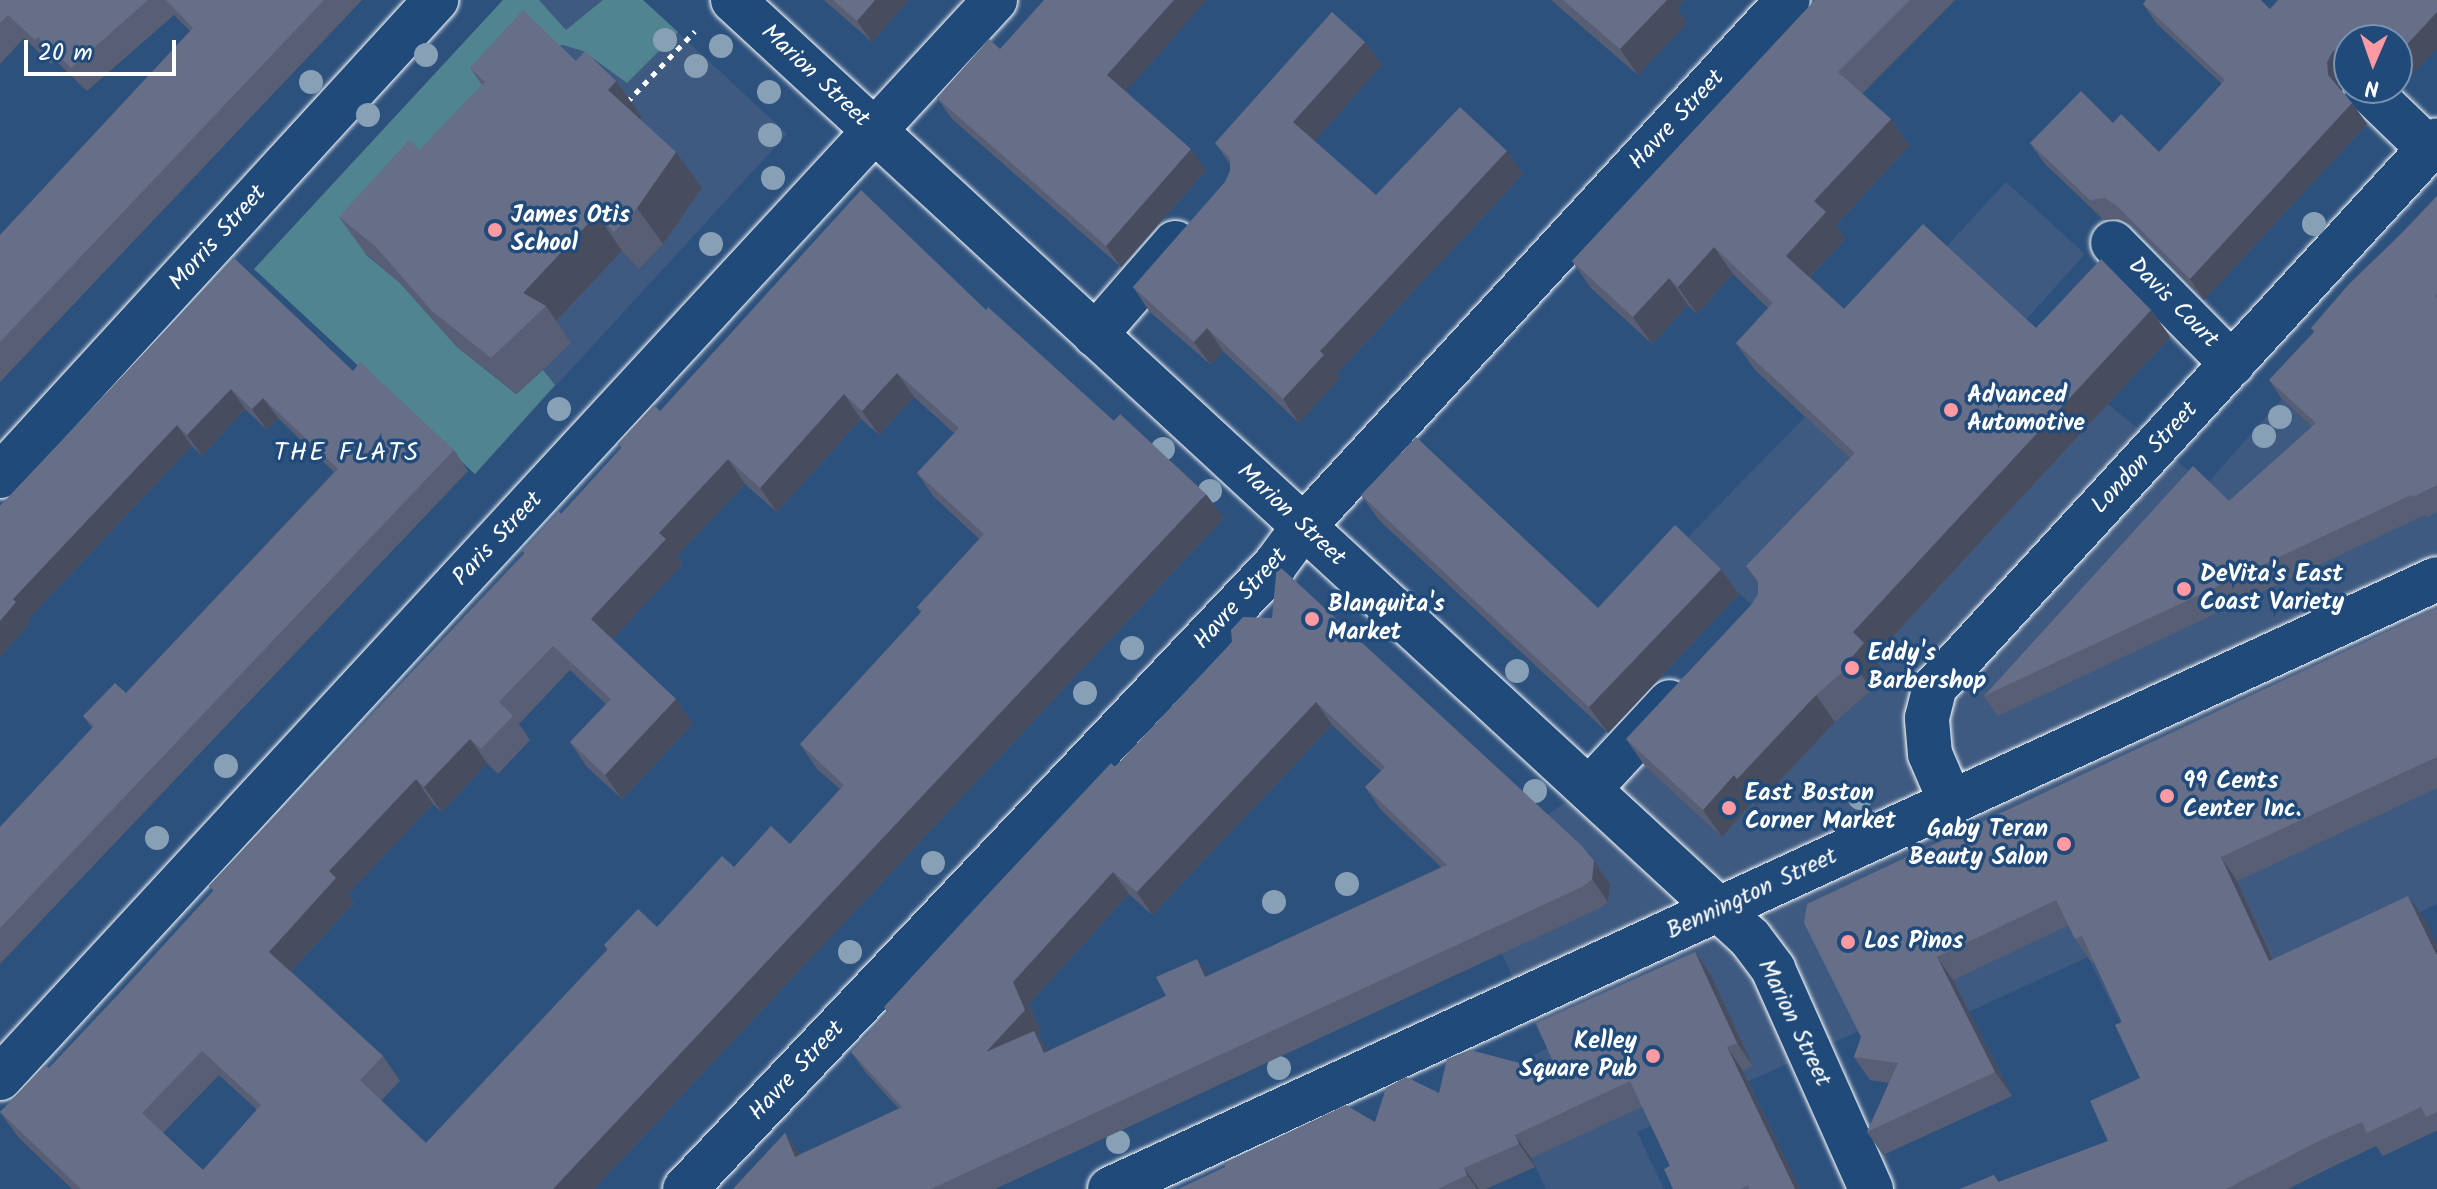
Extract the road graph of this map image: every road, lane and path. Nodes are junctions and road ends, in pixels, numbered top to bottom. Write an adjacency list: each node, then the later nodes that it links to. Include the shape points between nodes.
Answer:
1 (436, 0): 14 (street, Morris Street)
2 (733, 0): 8 (street, Marion Street)
3 (995, 0): 8 (street, Paris Street)
4 (1788, 0): 15 (street, Havre Street)
5 (695, 31): 6 (path)
6 (627, 103)
7 (2386, 104): 9 (street)
8 (874, 130): 12 (street, Marion Street); 21 (street, Paris Street)
9 (2433, 145): 13 (street, London Street)
10 (1201, 213): 12 (street)
11 (2113, 243): 13 (street, Davis Court)
12 (1095, 335): 15 (street, Marion Street)
13 (2232, 364): 19 (street, London Street, via 1935,687 1927,718 1930,754)
14 (0, 476)
15 (1303, 527): 18 (street, Marion Street); 22 (street, Havre Street, via 1275,565)
16 (2437, 579): 19 (street, Bennington Street)
17 (1701, 668): 18 (street)
18 (1590, 788): 20 (street, Marion Street)
19 (1951, 803): 20 (street, Bennington Street)
20 (1719, 910): 23 (street, Bennington Street); 24 (street, Marion Street, via 1773,969)
21 (0, 1078)
22 (685, 1189)
23 (1110, 1189)
24 (1871, 1189)

